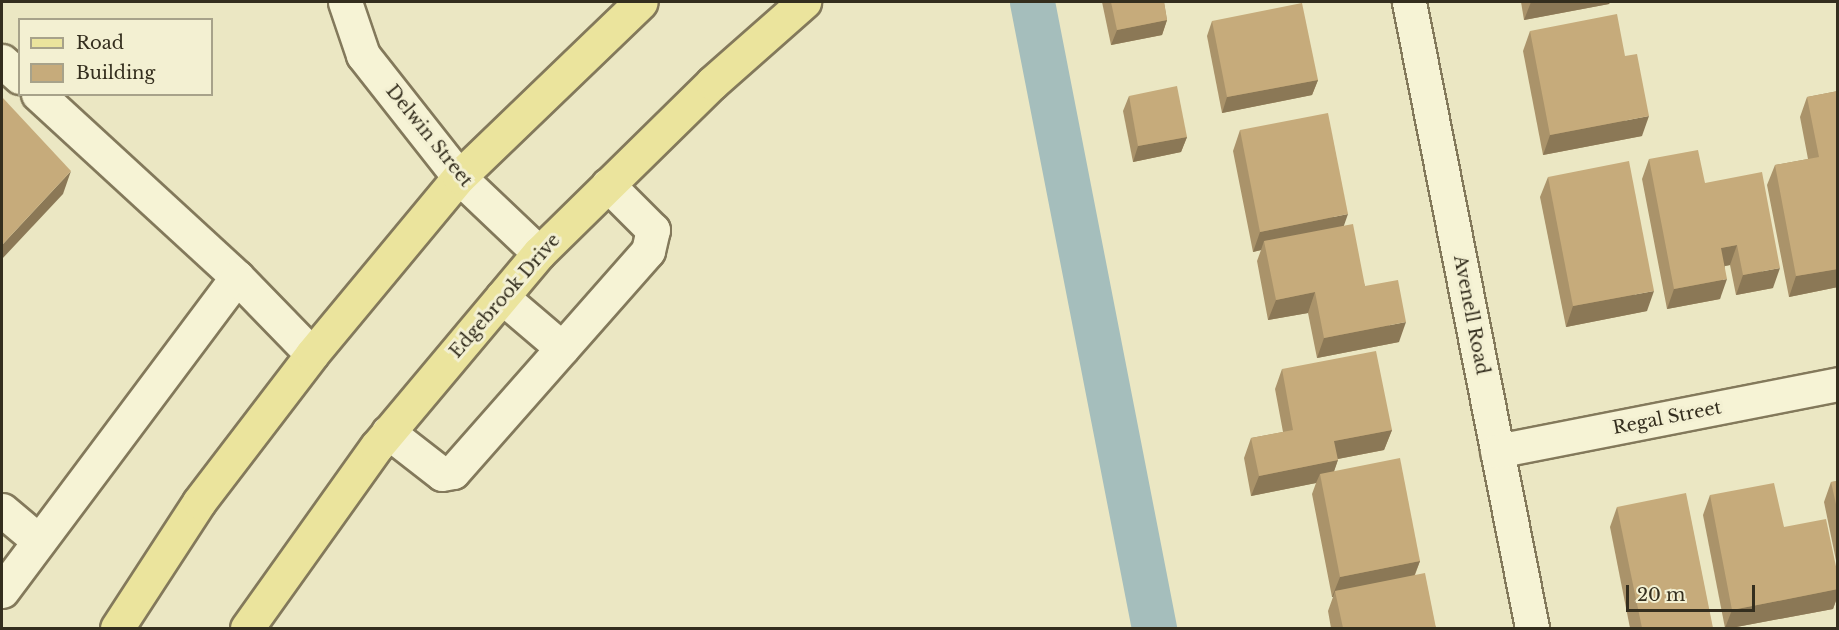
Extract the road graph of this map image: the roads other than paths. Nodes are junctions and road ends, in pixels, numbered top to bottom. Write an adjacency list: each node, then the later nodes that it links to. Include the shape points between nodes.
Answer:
1 (345, 2): 8 (street, Delwin Street, via 363,55)
2 (641, 2): 8 (main road)
3 (804, 2): 9 (main road, Edgebrook Drive, via 712,83)
4 (1409, 2): 17 (street, Avenell Road)
5 (2, 61): 6 (street)
6 (18, 75)
7 (40, 96): 11 (street)
8 (459, 177): 10 (street, Delwin Street); 14 (main road)
9 (608, 185): 10 (main road, Edgebrook Drive); 13 (street, via 653,230 648,251)
10 (539, 253): 12 (main road, Edgebrook Drive)
11 (237, 278): 14 (street); 19 (street)
12 (502, 297): 13 (street); 16 (main road, Edgebrook Drive)
13 (562, 348): 16 (street, via 453,472 442,474)
14 (312, 354): 21 (main road, via 199,502)
15 (1838, 384): 17 (street, Regal Street)
16 (388, 432): 22 (main road, Edgebrook Drive)
17 (1497, 451): 23 (street, Avenell Road)
18 (2, 510): 19 (street)
19 (39, 542): 20 (street)
20 (2, 591)
21 (117, 628)
22 (247, 628)
23 (1532, 628)

